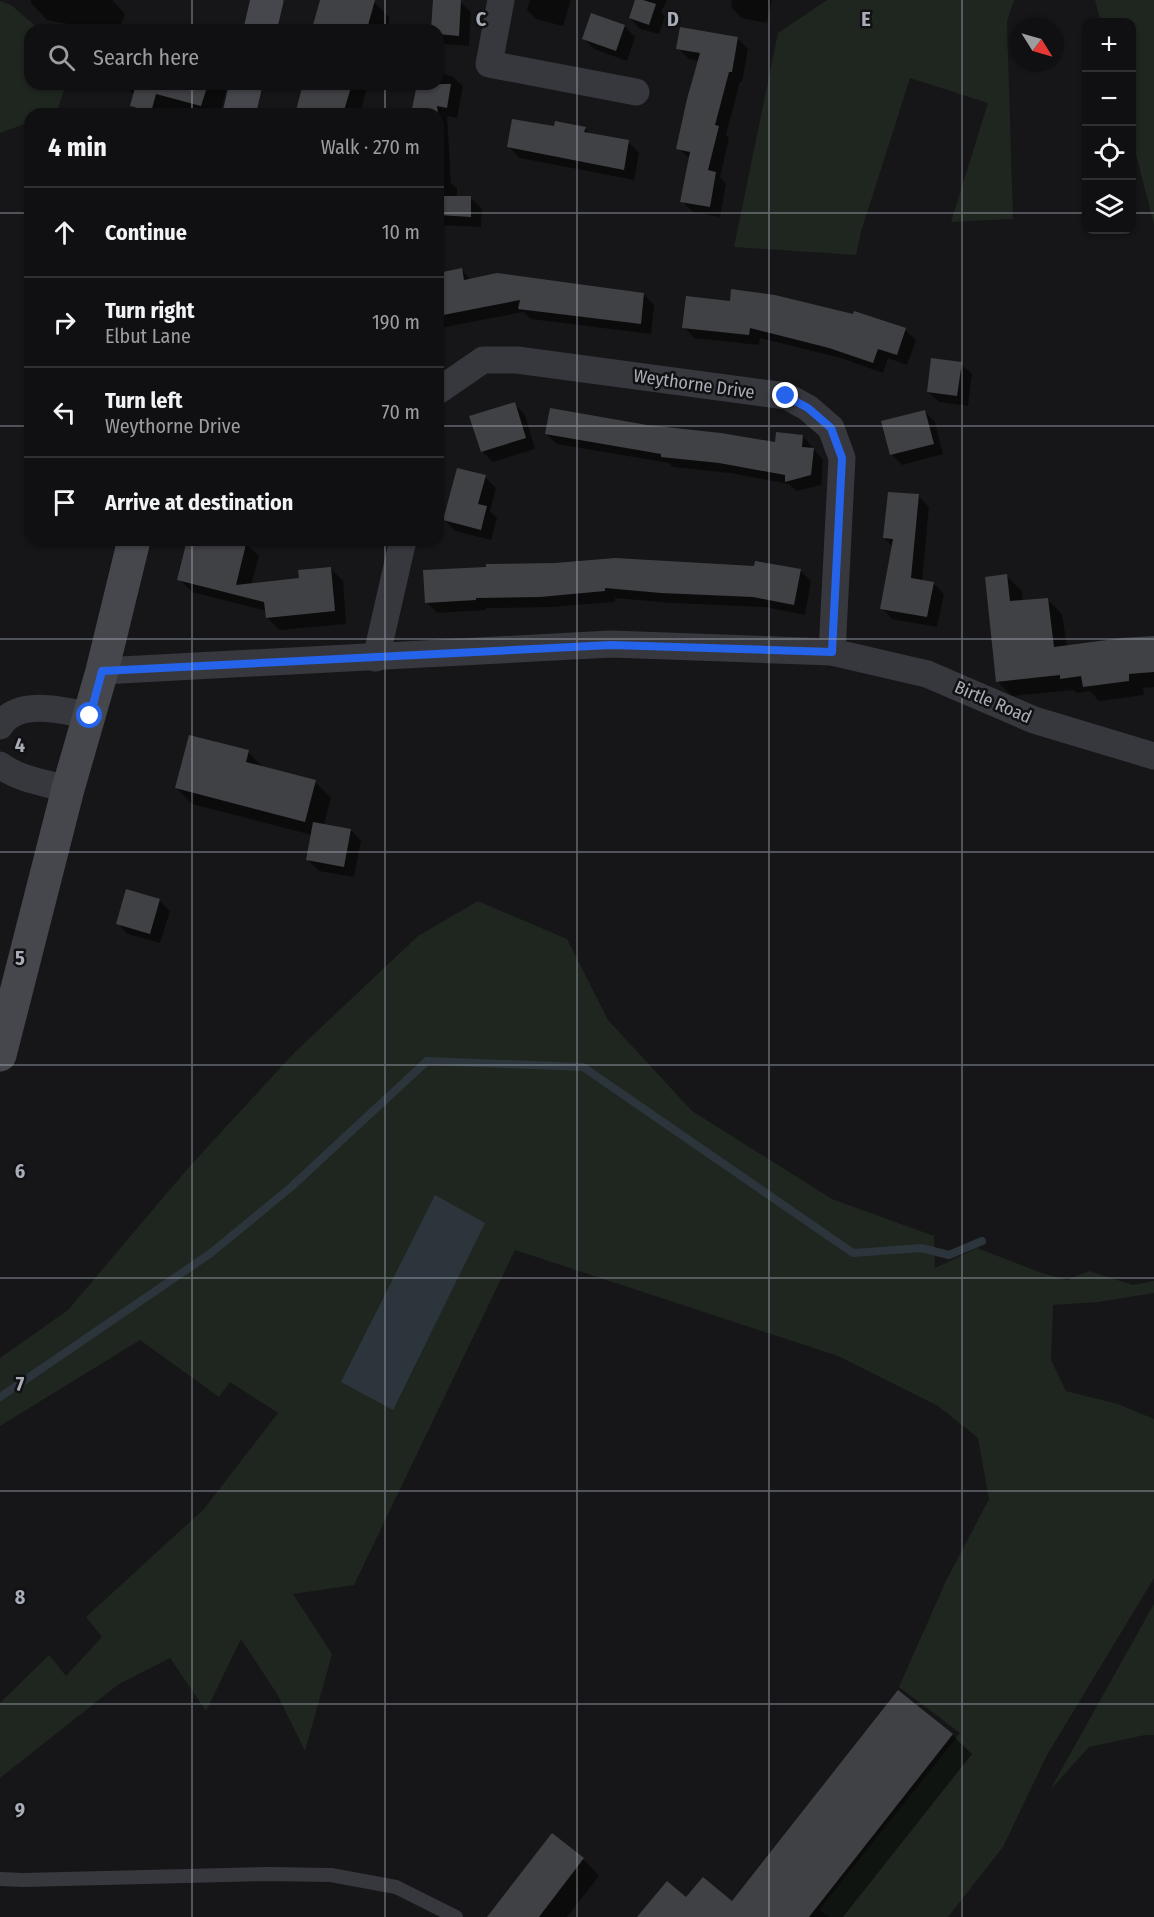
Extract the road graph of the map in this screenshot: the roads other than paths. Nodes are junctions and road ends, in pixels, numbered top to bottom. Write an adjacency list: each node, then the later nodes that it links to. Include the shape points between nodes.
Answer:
1 (267, 0): 3 (main road)
2 (501, 0): 5 (street, via 489,64)
3 (261, 24)
4 (245, 90): 6 (main road)
5 (636, 92)
6 (240, 108)
7 (444, 387): 10 (street, Weythorne Drive, via 483,360 517,360 786,396 808,408 831,428 842,458)
8 (133, 546): 12 (main road)
9 (402, 546): 11 (street)
10 (832, 652): 11 (street, Birtle Road, via 611,645); 15 (street, Birtle Road, via 927,674 1035,720)
11 (376, 658): 12 (street, Birtle Road)
12 (102, 671): 13 (main road)
13 (90, 716): 14 (street, via 56,708 35,708 16,713); 17 (main road)
14 (0, 726)
15 (1154, 756)
16 (0, 765): 17 (street, via 11,774)
17 (68, 789): 18 (main road)
18 (0, 1055)
19 (0, 1879): 20 (lane, via 331,1875 396,1887)
20 (456, 1917)

